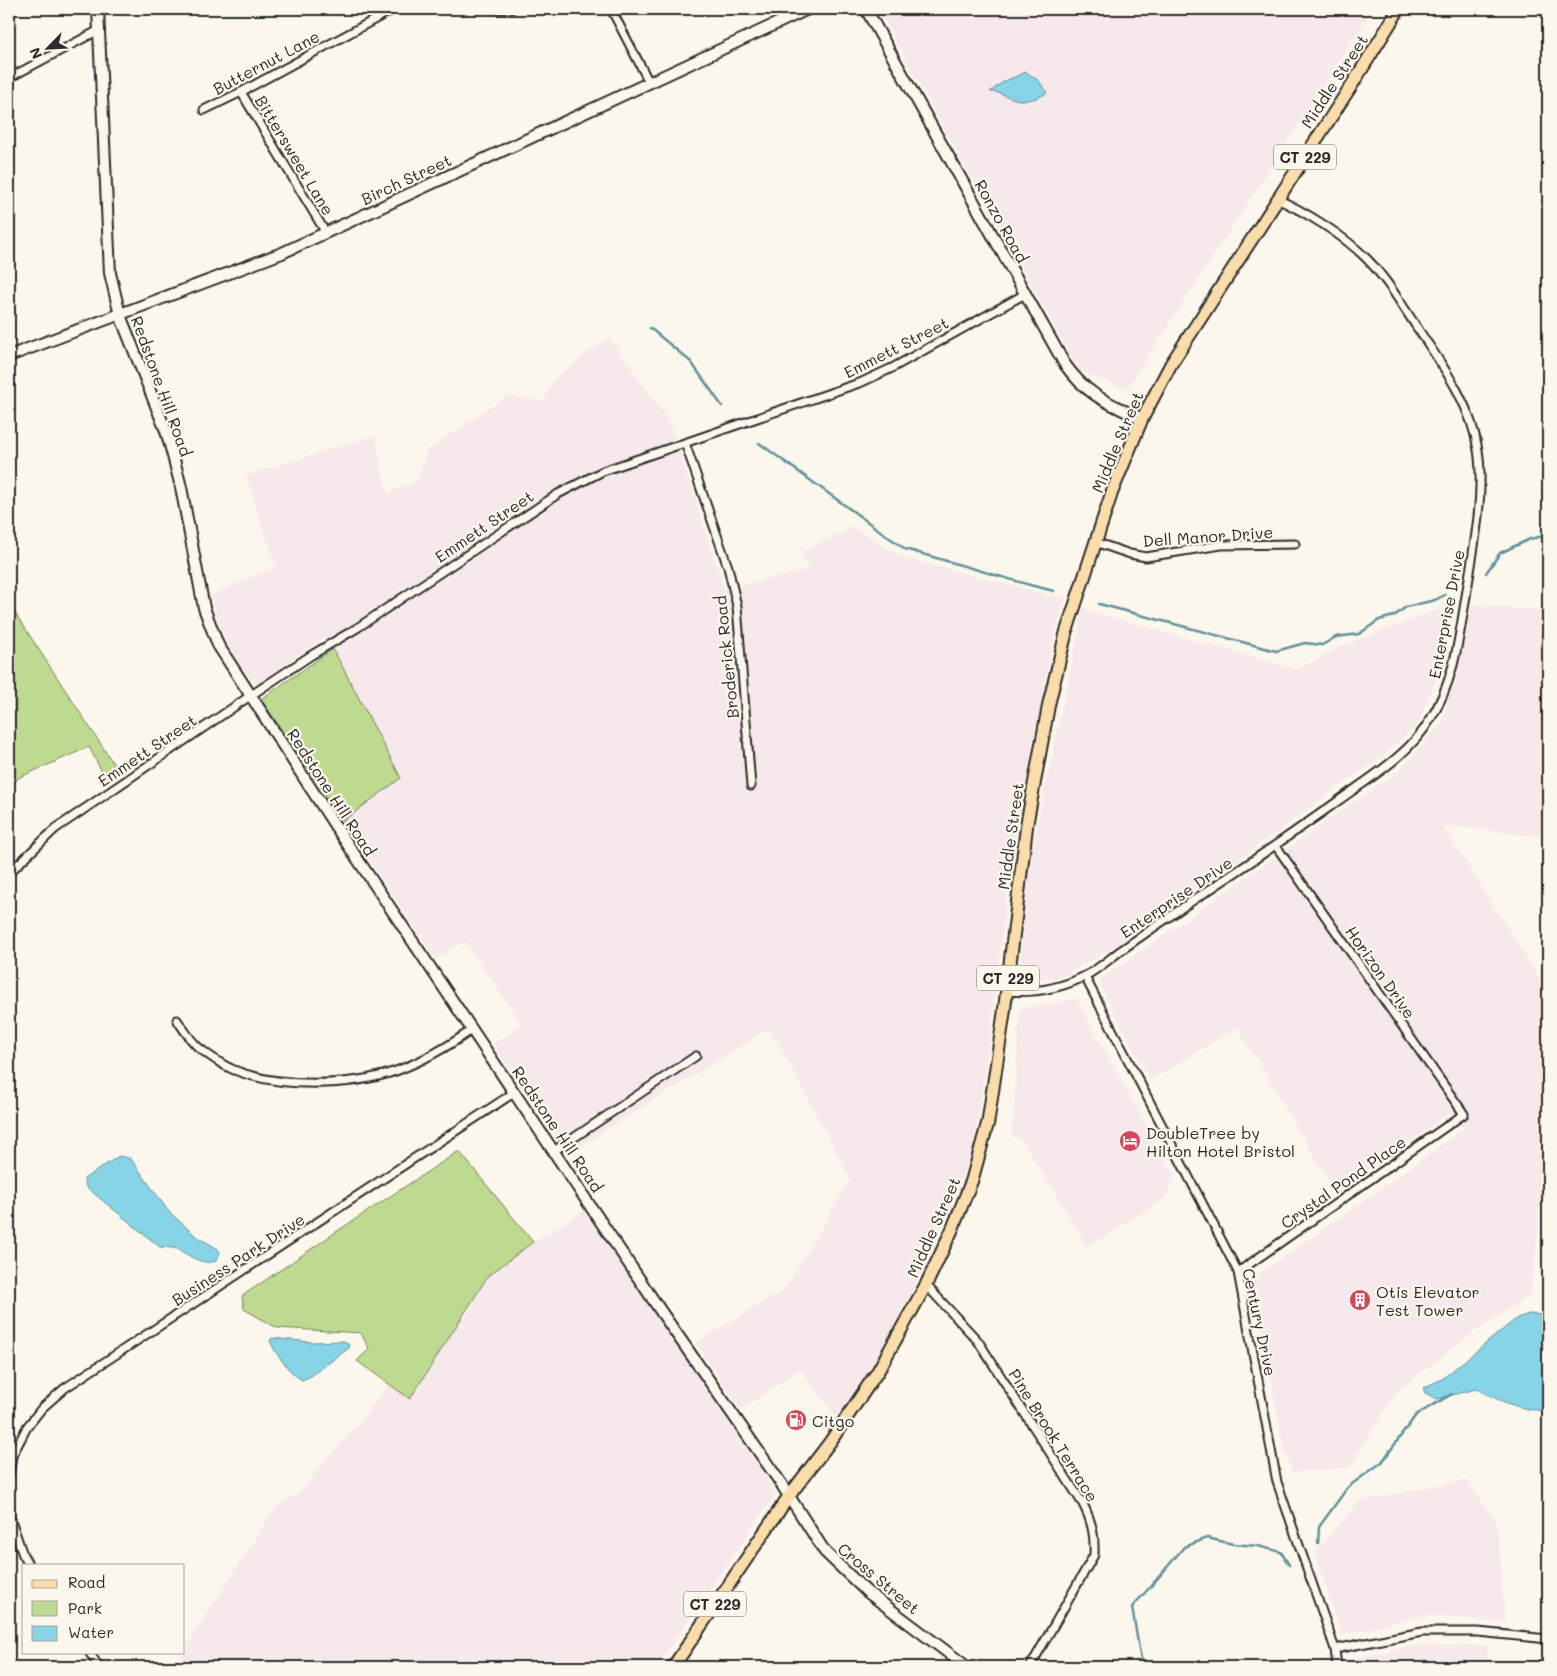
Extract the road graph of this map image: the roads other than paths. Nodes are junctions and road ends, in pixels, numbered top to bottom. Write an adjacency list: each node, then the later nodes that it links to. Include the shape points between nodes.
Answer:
1 (98, 9): 9 (main road, Redstone Hill Road)
2 (394, 9): 12 (street, Butternut Lane)
3 (497, 9): 4 (street)
4 (511, 9)
5 (610, 9): 11 (street)
6 (808, 9): 11 (main road, Birch Street)
7 (866, 9): 16 (main road, Ronzo Road)
8 (1398, 9): 14 (main road, Middle Street / CT 229)
9 (99, 30): 10 (street); 17 (main road, Redstone Hill Road, via 110,273)
10 (9, 78)
11 (649, 82): 15 (main road, Birch Street)
12 (241, 92): 13 (street, Butternut Lane); 15 (street, Bittersweet Lane)
13 (204, 110)
14 (1277, 199): 19 (main road, Middle Street / CT 229, via 1183,344); 25 (street, Enterprise Drive, via 1351,245 1390,286 1459,392 1474,430 1480,470 1478,511 1458,646 1448,685 1430,721 1407,749)
15 (326, 233): 17 (main road, Birch Street)
16 (1025, 294): 19 (main road, Ronzo Road, via 1064,363 1081,385); 20 (street, Emmett Street, via 862,382)
17 (120, 315): 18 (main road, Birch Street); 23 (main road, Redstone Hill Road, via 166,431 181,487 204,608 218,645)
18 (9, 356)
19 (1142, 419): 21 (main road, Middle Street / CT 229)
20 (685, 443): 23 (street, Emmett Street, via 604,471 558,494); 24 (street, Broderick Road, via 728,567 737,606)
21 (1095, 542): 22 (street, Dell Manor Drive, via 1146,557 1221,545); 28 (main road, Middle Street / CT 229, via 1066,633 1047,712 1026,832)
22 (1295, 544)
23 (250, 696): 26 (street, Emmett Street, via 55,829); 30 (main road, Redstone Hill Road)
24 (751, 786)
25 (1276, 846): 27 (street, Enterprise Drive); 33 (street, Horizon Drive)
26 (9, 873)
27 (1085, 977): 28 (street, Enterprise Drive, via 1032,992); 35 (street, Century Drive)
28 (1006, 991): 36 (main road, Middle Street / CT 229, via 980,1154 952,1230)
29 (177, 1020): 30 (street, via 197,1046 232,1069 293,1083 332,1083 395,1071 426,1058)
30 (472, 1028): 32 (main road, Redstone Hill Road)
31 (696, 1056): 34 (street)
32 (515, 1092): 34 (main road, Redstone Hill Road); 37 (street, Business Park Drive, via 65,1388 42,1408 27,1427 12,1456)
33 (1464, 1114): 35 (street, Crystal Pond Place)
34 (554, 1150): 38 (main road, Redstone Hill Road)
35 (1238, 1272): 42 (street, Century Drive, via 1277,1482)
36 (926, 1285): 38 (main road, Middle Street / CT 229, via 869,1386); 47 (street, Pine Brook Terrace, via 978,1341 1091,1521 1094,1555)
37 (9, 1476)
38 (788, 1496): 45 (main road, Middle Street / CT 229); 46 (main road, Cross Street, via 825,1552 838,1565)
39 (9, 1514): 40 (street)
40 (28, 1564)
41 (1548, 1639): 42 (street, via 1478,1632 1422,1632)
42 (1335, 1649): 48 (street, Century Drive)
43 (90, 1654): 44 (street)
44 (99, 1667)
45 (673, 1667)
46 (967, 1667)
47 (1030, 1667)
48 (1337, 1667)

